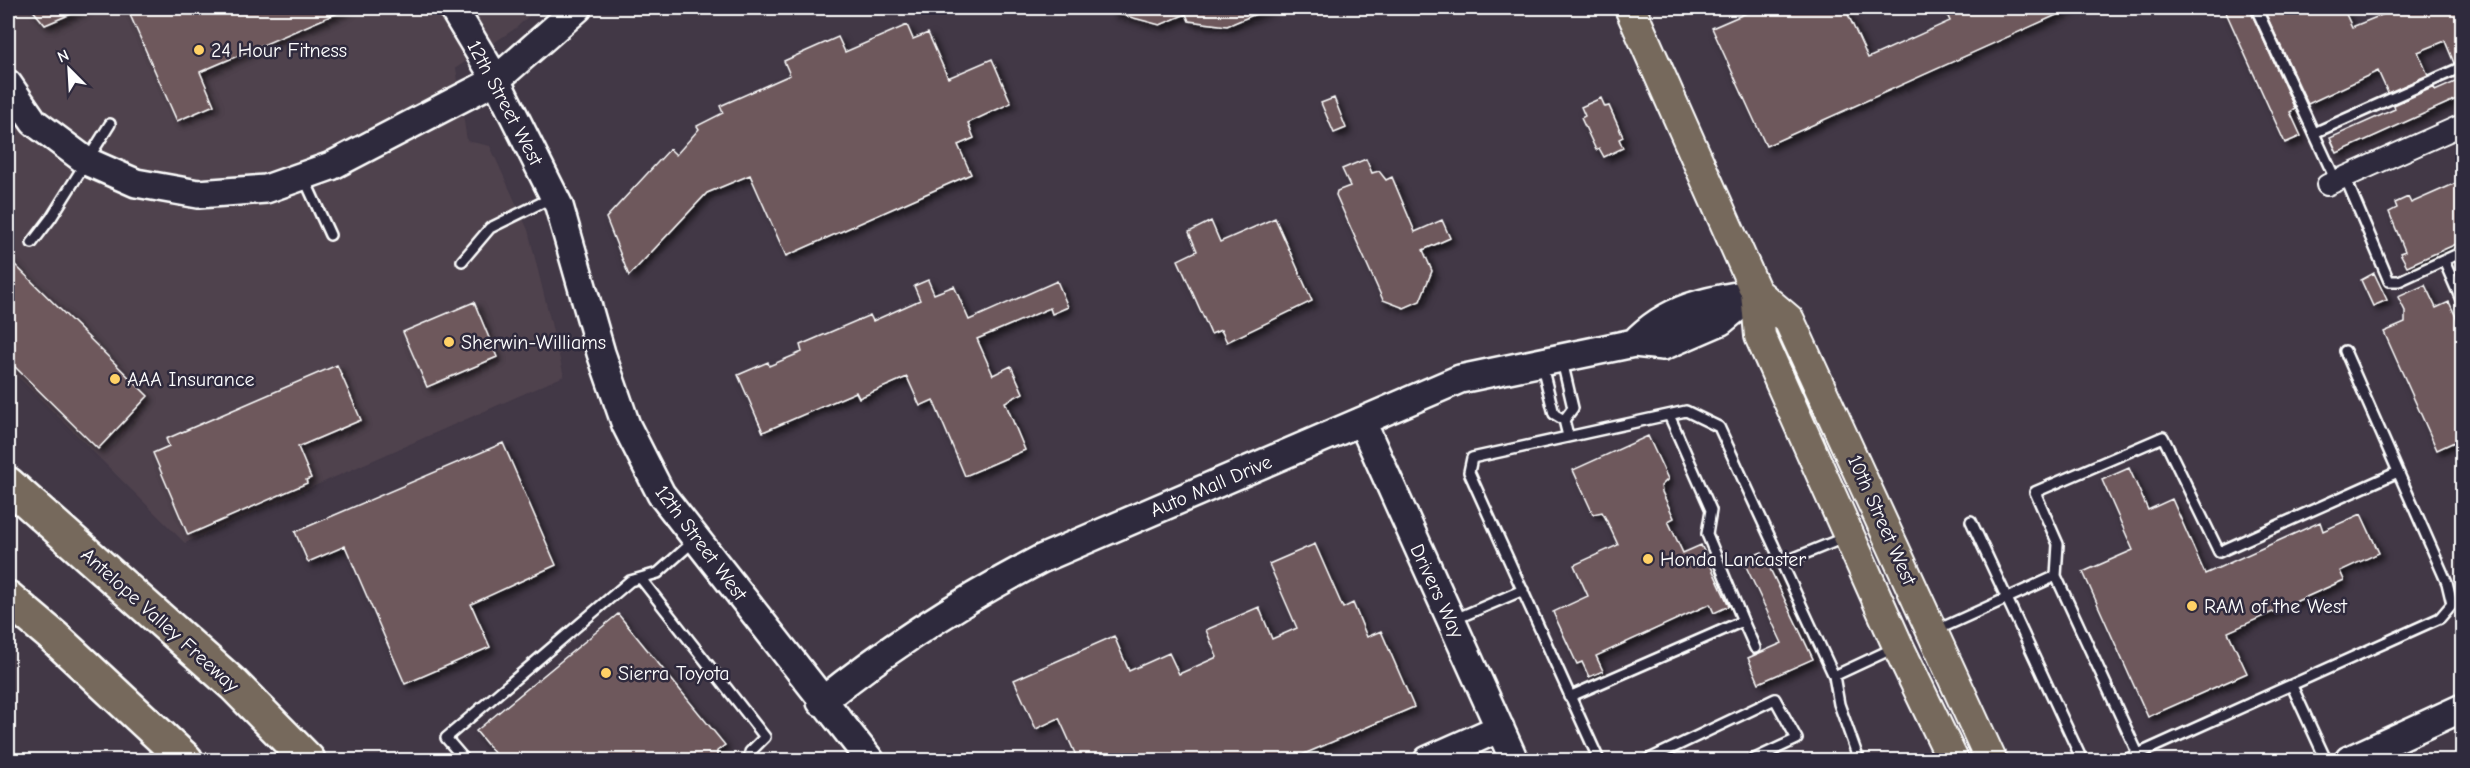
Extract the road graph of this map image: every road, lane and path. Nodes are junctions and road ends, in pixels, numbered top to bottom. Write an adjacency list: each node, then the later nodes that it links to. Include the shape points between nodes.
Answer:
1 (453, 8): 6 (street, 12th Street West)
2 (578, 8): 6 (street)
3 (1630, 8): 20 (main road, 10th Street West)
4 (2256, 8): 10 (lane)
5 (2463, 67): 10 (lane)
6 (496, 80): 12 (street); 14 (street, 12th Street West)
7 (8, 84): 11 (street, via 34,122)
8 (110, 124): 11 (lane)
9 (2463, 125): 13 (street)
10 (2314, 133): 13 (lane)
11 (86, 161): 12 (street, via 136,183 198,194 266,189); 16 (lane)
12 (303, 176): 15 (lane)
13 (2336, 181): 19 (lane, via 2389,281 2399,281)
14 (554, 196): 18 (lane, via 490,228); 34 (street, 12th Street West, via 626,425 661,494)
15 (330, 236)
16 (32, 243)
17 (2463, 252): 19 (lane)
18 (462, 261)
19 (2444, 261): 21 (lane)
20 (1755, 292): 23 (street, Auto Mall Drive, via 1706,300 1652,324 1634,343); 30 (main road, 10th Street West, via 1760,336); 45 (main road, 10th Street West, via 1790,320)
21 (2463, 302)
22 (2345, 351): 29 (lane)
23 (1551, 359): 25 (lane, via 1554,414); 25 (lane, via 1573,408); 26 (street, Auto Mall Drive, via 1460,379)
24 (1669, 415): 27 (lane); 35 (lane, via 1686,411 1719,427); 44 (lane, via 1711,510 1707,534)
25 (1564, 420): 27 (lane)
26 (1362, 422): 43 (street, Drivers Way); 51 (street, Auto Mall Drive, via 1041,559 924,626)
27 (1568, 436): 38 (lane, via 1472,458 1469,472)
28 (8, 470): 31 (highway, Antelope Valley Freeway)
29 (2398, 472): 36 (lane, via 2218,552 2163,437 2035,492 2058,544); 41 (lane, via 2447,583)
30 (1828, 489): 33 (main road, 10th Street West); 45 (main road, via 1862,524 1912,620)
31 (18, 492): 56 (highway, Antelope Valley Freeway, via 234,685)
32 (1971, 521): 39 (lane)
33 (1849, 536): 35 (lane); 46 (main road, 10th Street West)
34 (696, 539): 37 (lane, via 658,573); 51 (street, 12th Street West)
35 (1782, 563): 48 (lane)
36 (2056, 576): 39 (lane); 54 (lane)
37 (642, 579): 57 (lane, via 630,581 446,738); 58 (lane, via 765,738 750,752)
38 (1523, 590): 43 (lane); 50 (lane)
39 (2007, 597): 45 (lane); 69 (lane)
40 (8, 598): 55 (highway)
41 (2452, 604): 42 (lane); 49 (lane, via 2440,618)
42 (2463, 607)
43 (1451, 621): 53 (street, Drivers Way)
44 (1743, 621): 47 (lane); 50 (lane)
45 (1932, 632): 68 (main road, 10th Street West)
46 (1898, 646): 48 (lane); 66 (main road, 10th Street West); 67 (main road, via 1921,660 1950,712)
47 (1755, 648)
48 (1834, 676): 65 (lane, via 1839,704)
49 (2292, 686): 54 (lane); 71 (lane)
50 (1569, 697): 62 (lane)
51 (821, 702): 59 (street, 12th Street West)
52 (2463, 708): 72 (street)
53 (1500, 728): 60 (street); 61 (street, Drivers Way)
54 (2138, 754): 70 (lane)
55 (186, 760)
56 (308, 760)
57 (465, 760)
58 (750, 760)
59 (870, 760)
60 (1428, 760)
61 (1514, 760)
62 (1599, 760)
63 (1647, 760): 64 (lane, via 1775,699 1797,739)
64 (1752, 760)
65 (1859, 760)
66 (1953, 760)
67 (1986, 760)
68 (1991, 760)
69 (2082, 760)
70 (2125, 760)
71 (2326, 760)
72 (2349, 760)

